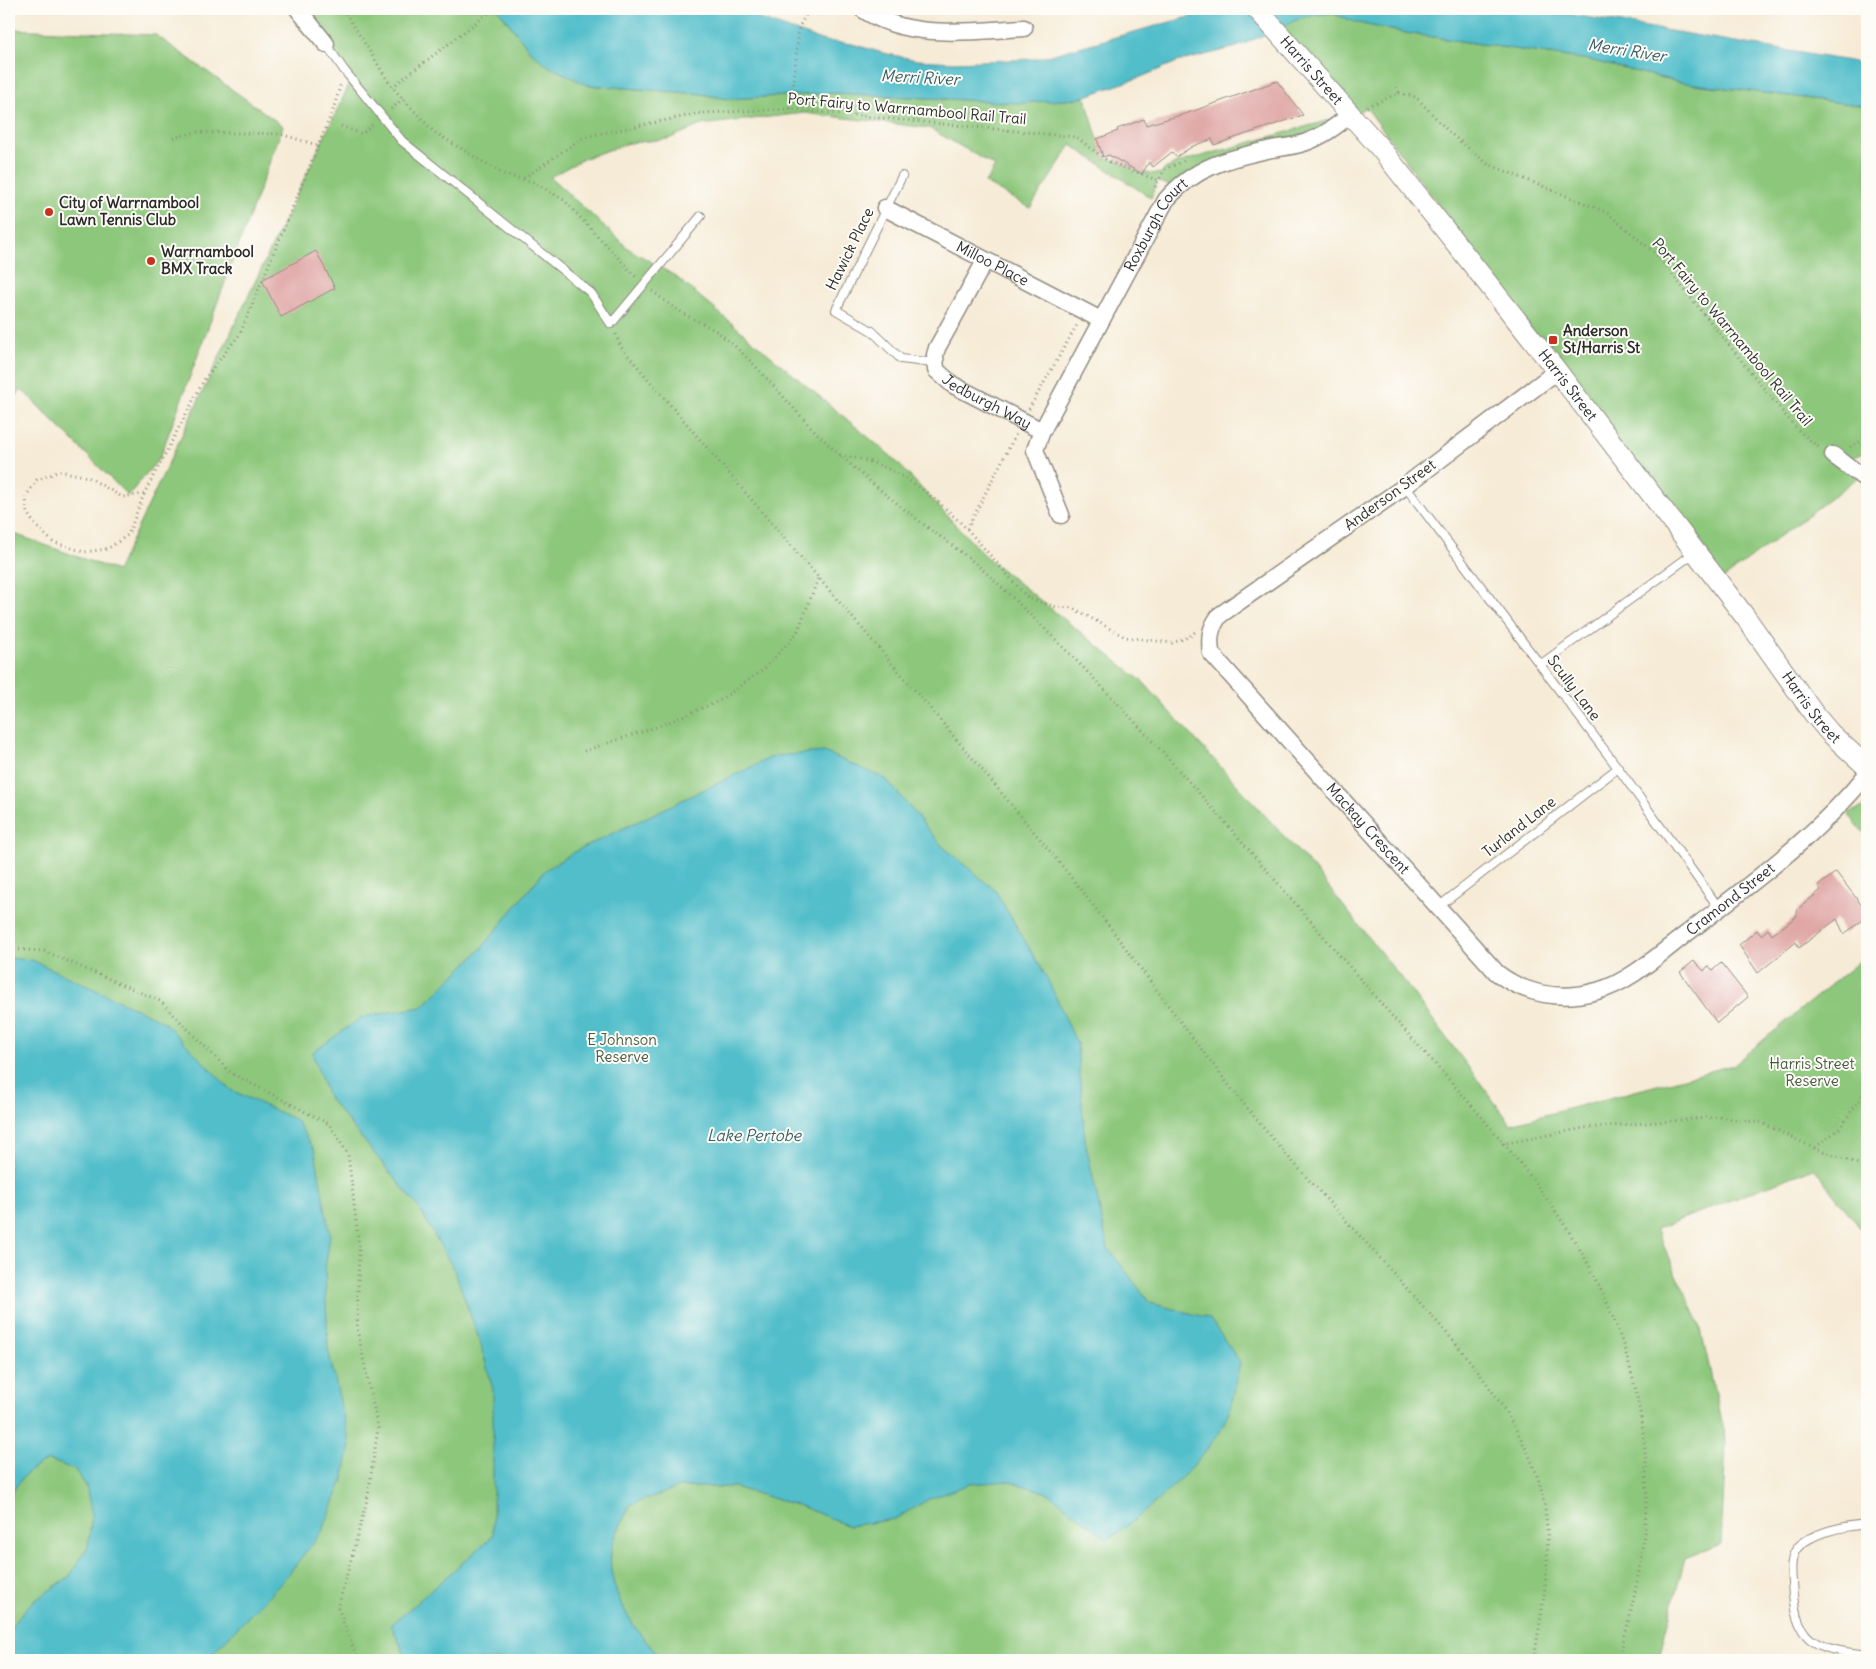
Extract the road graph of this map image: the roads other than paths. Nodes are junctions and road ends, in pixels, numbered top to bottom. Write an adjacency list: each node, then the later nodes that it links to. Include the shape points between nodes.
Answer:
1 (298, 9): 5 (street)
2 (862, 9): 4 (street, via 883,21 922,30)
3 (1257, 9): 6 (street, Harris Street)
4 (1024, 28)
5 (326, 44): 9 (lane, via 402,141 591,293 611,324)
6 (1352, 114): 11 (street, Roxburgh Court, via 1324,135 1308,142 1204,168 1186,179 1166,200); 13 (street, Harris Street)
7 (902, 176): 8 (lane, Hawick Place)
8 (885, 208): 10 (street, Milloo Place); 12 (lane, Hawick Place, via 836,310 872,331 900,359)
9 (701, 216)
10 (985, 262): 11 (street, Milloo Place); 12 (street, Jedburgh Way, via 937,348)
11 (1101, 320): 14 (street, Roxburgh Court)
12 (934, 363): 14 (street, Jedburgh Way, via 946,380)
13 (1557, 371): 17 (street, Anderson Street); 19 (street, Harris Street)
14 (1042, 431): 18 (street, Roxburgh Court, via 1035,450)
15 (1833, 455): 16 (street)
16 (1867, 480)
17 (1405, 486): 20 (street, Anderson Street); 21 (lane, Scully Lane)
18 (1061, 515)
19 (1695, 552): 21 (lane); 22 (street, Harris Street, via 1830,733)
20 (1216, 620): 25 (street, Mackay Crescent, via 1209,637 1211,653)
21 (1540, 665): 23 (lane, Scully Lane)
22 (1867, 767)
23 (1618, 768): 25 (lane, Turland Lane); 26 (lane, Scully Lane)
24 (1867, 774): 26 (street, Cramond Street, via 1818,827)
25 (1437, 908): 27 (street, Mackay Crescent, via 1496,973 1513,986 1550,996)
26 (1719, 908): 27 (street, Cramond Street, via 1617,983)
27 (1575, 996)
28 (1867, 1524): 29 (lane, via 1806,1541 1796,1550 1791,1570 1794,1614 1807,1636 1818,1644)
29 (1867, 1655)

